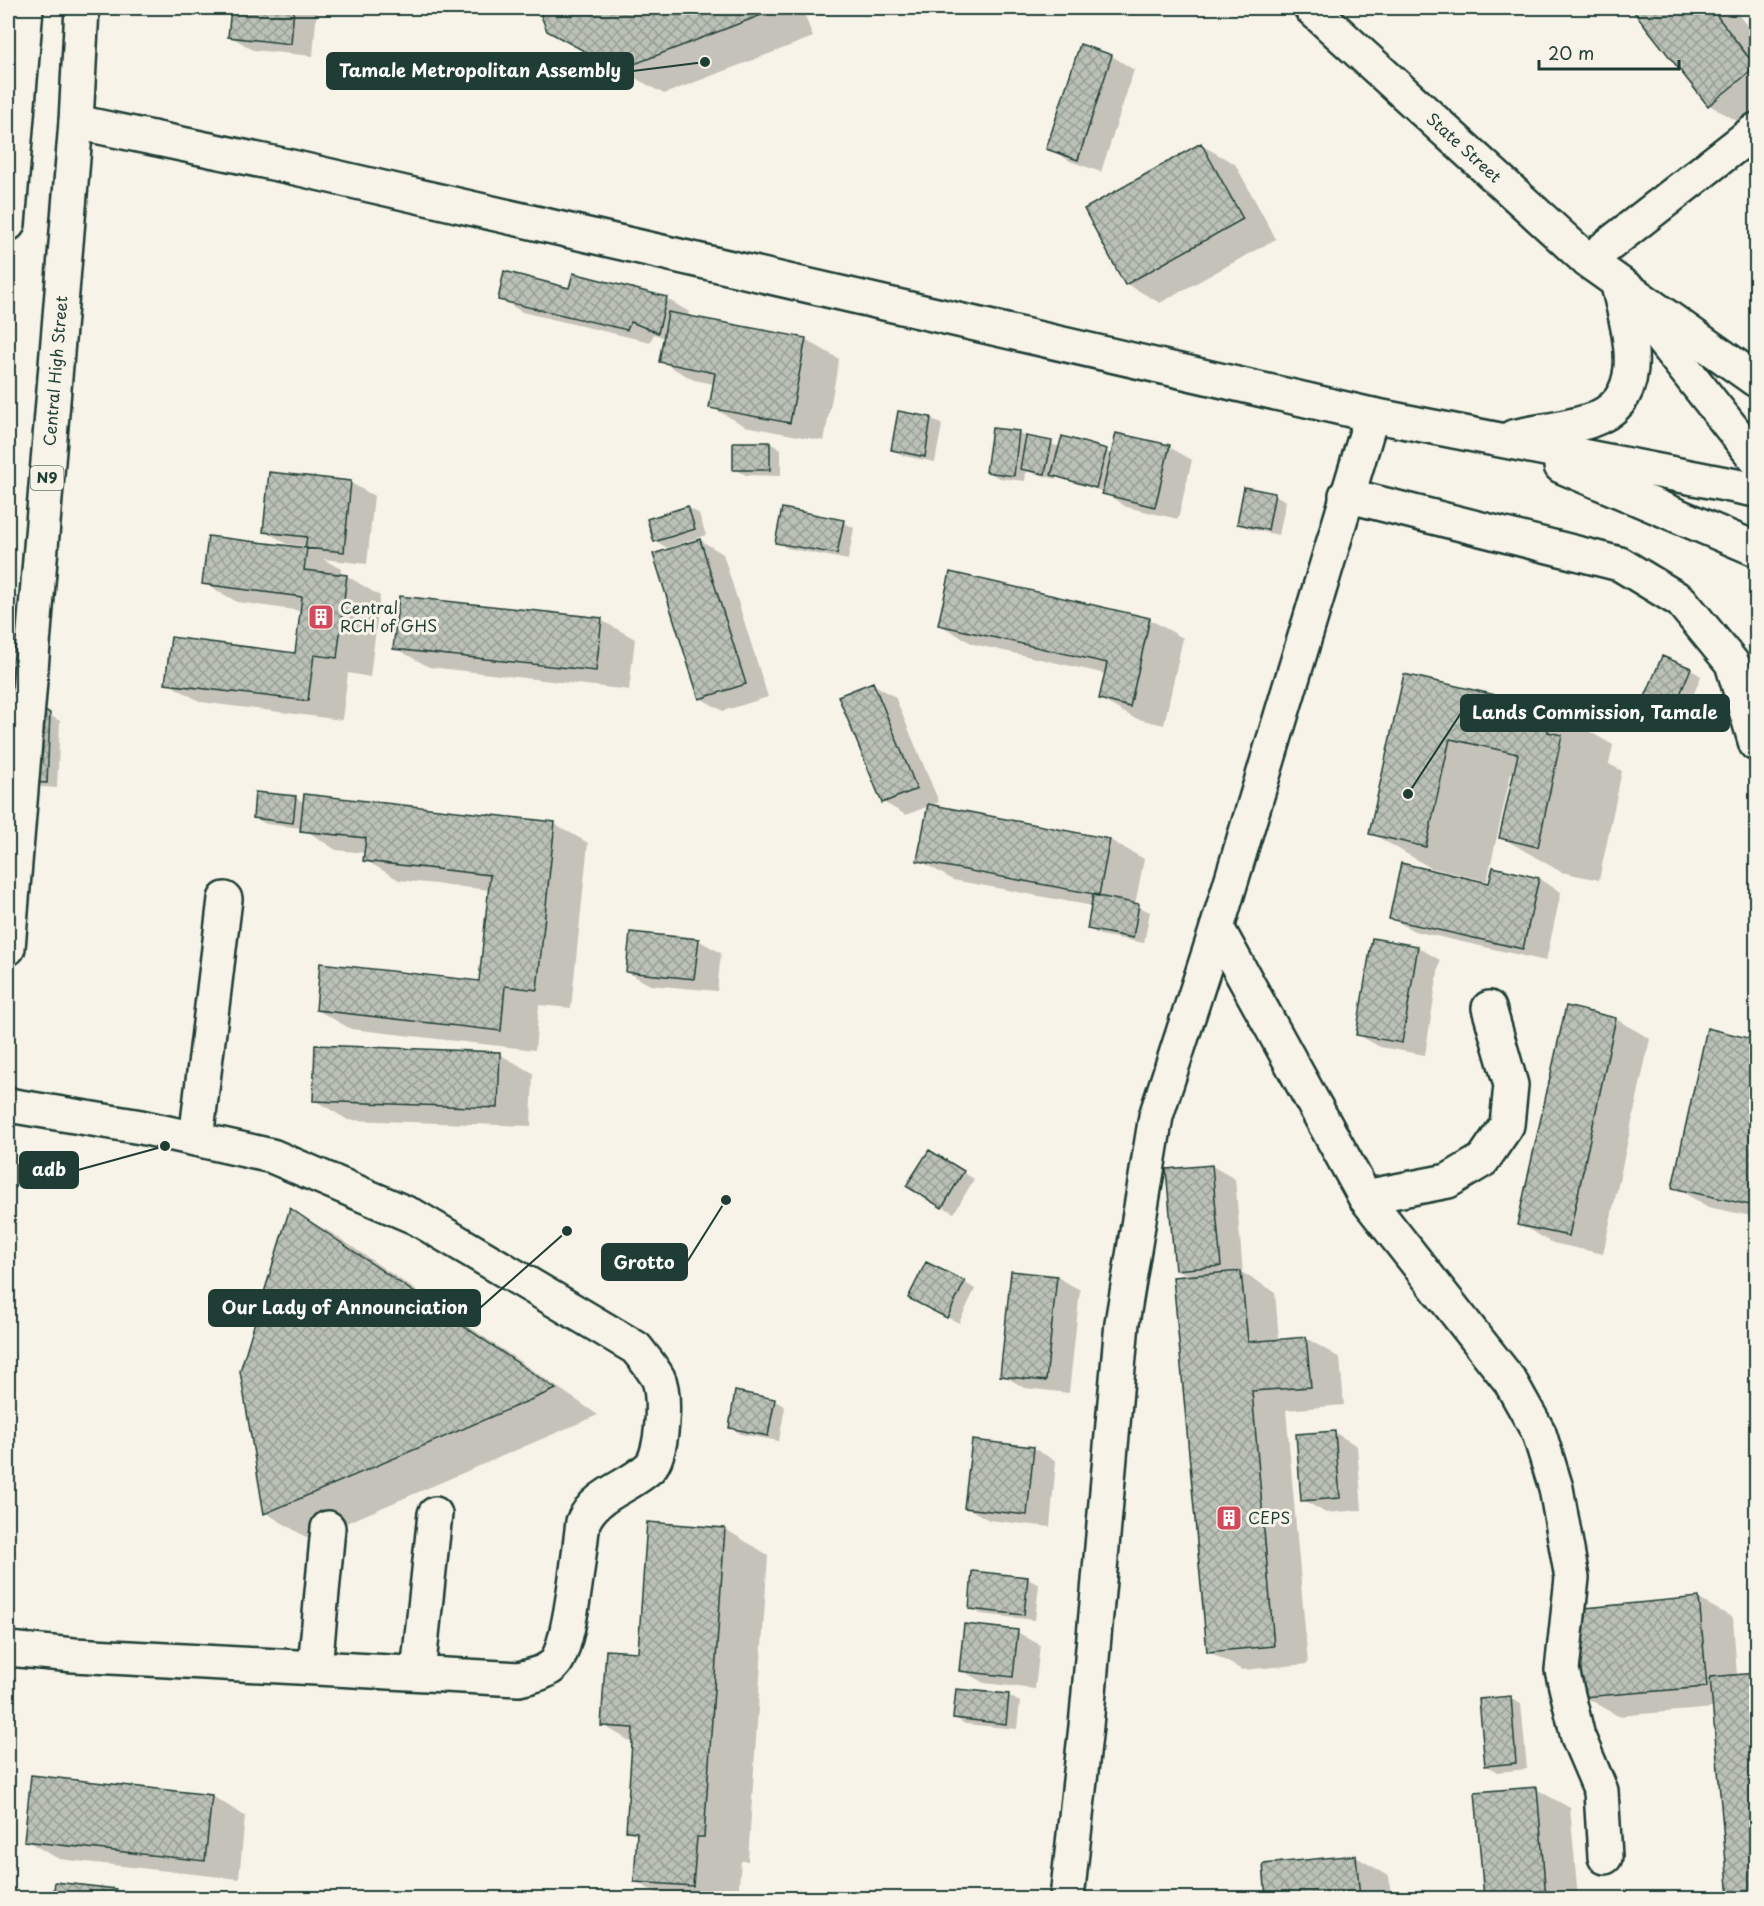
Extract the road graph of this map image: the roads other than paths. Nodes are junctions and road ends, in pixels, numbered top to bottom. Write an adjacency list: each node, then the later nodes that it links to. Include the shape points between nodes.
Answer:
1 (26, 8): 4 (main road)
2 (82, 8): 5 (main road, Central High Street / N9)
3 (1311, 8): 8 (main road, State Street)
4 (13, 116): 7 (main road)
5 (76, 122): 11 (main road, via 287,166); 20 (main road, Central High Street / N9)
6 (1756, 130): 8 (main road)
7 (8, 224)
8 (1588, 261): 9 (main road, State Street)
9 (1618, 285): 10 (main road, State Street); 12 (main road, via 1630,337 1632,377 1619,402 1591,420); 13 (main road, State Street)
10 (1756, 380)
11 (1372, 415): 12 (main road); 15 (main road)
12 (1498, 440): 14 (main road); 16 (main road)
13 (1756, 459)
14 (1756, 490)
15 (1346, 495): 17 (main road, via 1620,564 1681,601 1732,663); 19 (main road)
16 (1756, 549)
17 (1756, 744)
18 (225, 899): 23 (main road)
19 (1217, 928): 24 (main road); 31 (main road, via 1156,1116 1122,1323)
20 (8, 948)
21 (1489, 1008): 24 (main road, via 1511,1085 1506,1125 1483,1160 1448,1181)
22 (8, 1105): 23 (main road)
23 (196, 1139): 29 (main road, via 272,1156 415,1217 636,1348 659,1379 663,1418 651,1466 589,1508 583,1521 568,1627 556,1663 539,1674 519,1679)
24 (1365, 1197): 30 (main road, via 1510,1381 1539,1433 1556,1488 1572,1578 1562,1671 1578,1737 1601,1791)
25 (435, 1514): 29 (main road)
26 (327, 1528): 28 (main road)
27 (8, 1648): 28 (main road, via 74,1656)
28 (315, 1667): 29 (main road)
29 (418, 1673)
30 (1605, 1857)
31 (1067, 1899)

